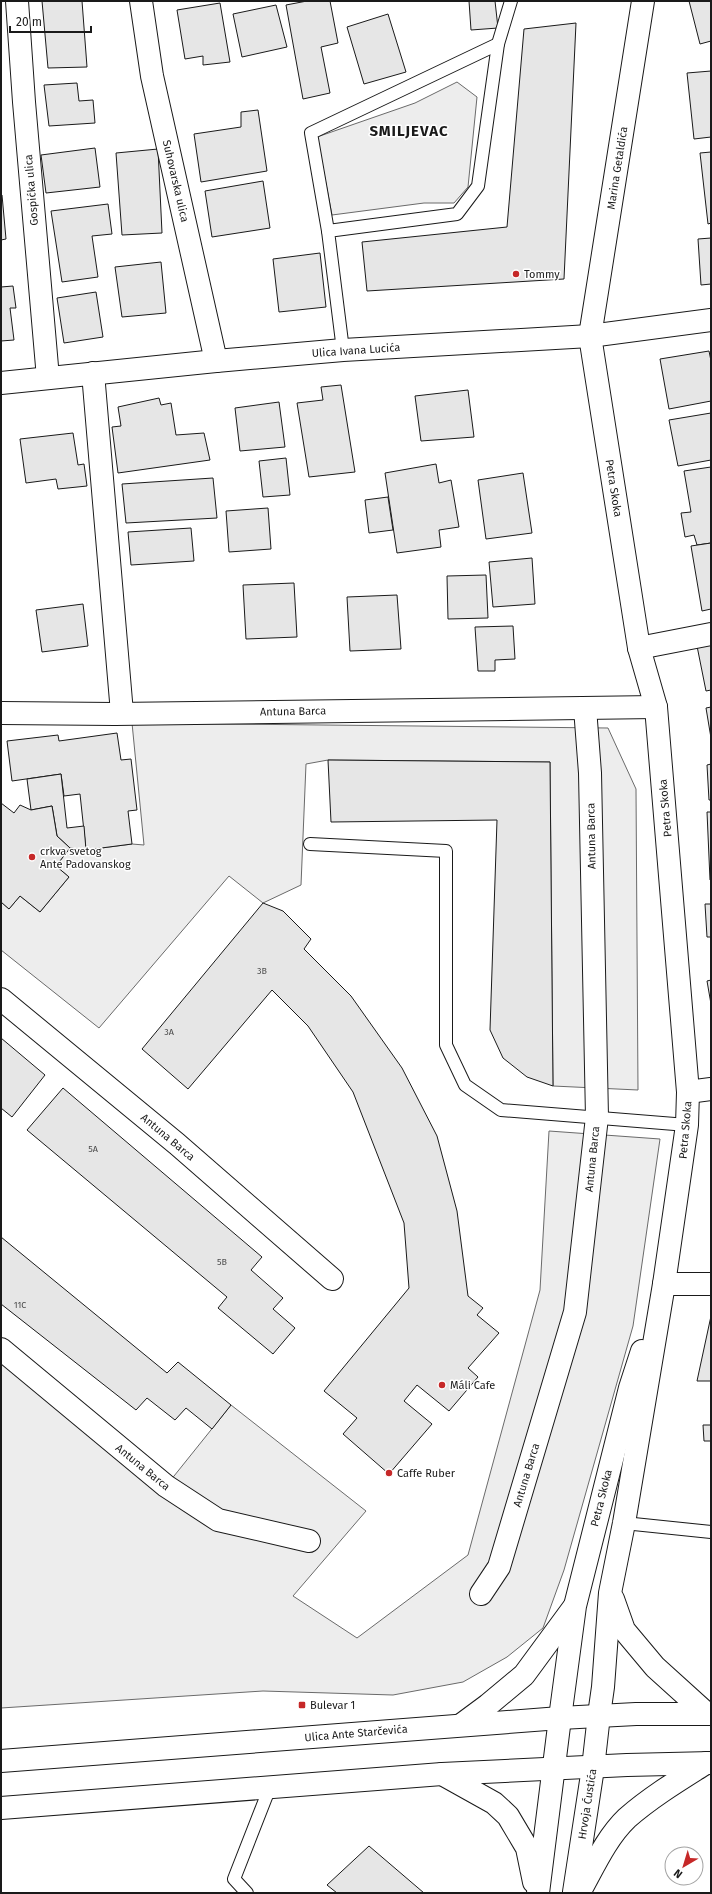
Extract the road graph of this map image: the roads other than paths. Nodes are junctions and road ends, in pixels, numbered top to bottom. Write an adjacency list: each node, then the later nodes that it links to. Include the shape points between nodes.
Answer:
1 (17, 1): 12 (street, Gospićka ulica)
2 (141, 1): 10 (street, Suhovarska ulica, via 152,76)
3 (511, 1): 5 (lane)
4 (643, 1): 8 (street, Marina Getaldića)
5 (498, 44): 6 (lane, via 311,133); 6 (lane, via 478,186 457,214)
6 (328, 231): 9 (lane)
7 (711, 320): 8 (street, Ulica Ivana Lucića)
8 (590, 336): 9 (street, Ulica Ivana Lucića); 15 (street, Petra Skoka)
9 (343, 350): 10 (street, Ulica Ivana Lucića)
10 (216, 361): 11 (street, Ulica Ivana Lucića)
11 (93, 373): 12 (street, Ulica Ivana Lucića); 19 (street)
12 (48, 378): 13 (street, Ulica Ivana Lucića)
13 (1, 383)
14 (711, 634): 15 (street)
15 (639, 648): 16 (street, Petra Skoka)
16 (656, 707): 17 (street, Antuna Barca); 23 (street, Petra Skoka)
17 (585, 708): 19 (street, Antuna Barca); 24 (street, Antuna Barca, via 590,773)
18 (1, 713): 19 (street, Antuna Barca)
19 (122, 713)
20 (310, 844): 24 (lane, via 446,850 446,1045 465,1085 501,1110)
21 (1, 999): 26 (street, Antuna Barca, via 177,1144)
22 (711, 1089): 23 (street)
23 (688, 1092): 25 (street, Petra Skoka)
24 (597, 1117): 25 (lane); 34 (street, Antuna Barca, via 575,1312 499,1567)
25 (687, 1126): 27 (street, Petra Skoka)
26 (332, 1279)
27 (664, 1284): 28 (street); 30 (street, Petra Skoka); 35 (street, Petra Skoka, via 630,1388)
28 (711, 1284)
29 (1, 1349): 32 (street, Antuna Barca, via 166,1486 218,1520)
30 (624, 1523): 31 (lane); 33 (street, Petra Skoka)
31 (711, 1532)
32 (309, 1542)
33 (610, 1592): 36 (street, via 624,1630 655,1667); 37 (street, Petra Skoka)
34 (481, 1594)
35 (575, 1606): 38 (street, Petra Skoka); 39 (street, via 524,1675)
36 (709, 1714): 37 (street, Ulica Ante Starčevića)
37 (599, 1716): 38 (street, Ulica Ante Starčevića); 42 (street, Hrvoja Ćustića)
38 (560, 1718): 39 (street, Ulica Ante Starčevića); 43 (street)
39 (461, 1725): 40 (street, Ulica Ante Starčevića)
40 (1, 1762)
41 (708, 1763): 42 (street); 50 (street, via 668,1787 627,1819 608,1843)
42 (593, 1768): 43 (street); 49 (street, Hrvoja Ćustića)
43 (555, 1769): 44 (street); 48 (street)
44 (442, 1774): 45 (street); 48 (street, via 494,1803 508,1816 527,1848)
45 (270, 1787): 46 (street); 47 (lane, via 234,1879)
46 (1, 1808)
47 (247, 1893)
48 (537, 1893)
49 (574, 1893)
50 (579, 1893)

